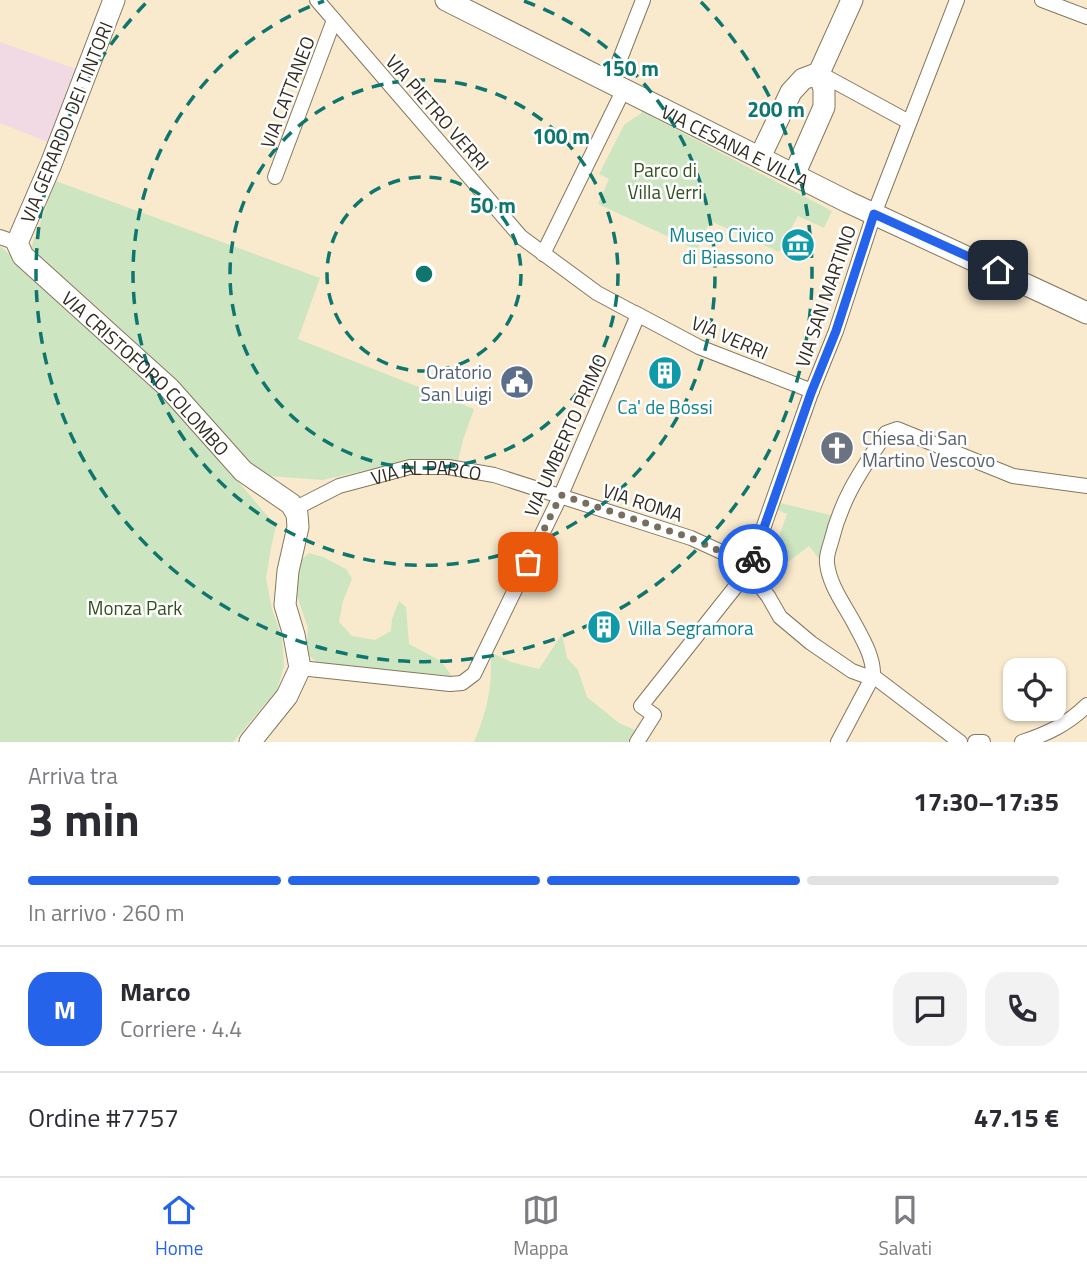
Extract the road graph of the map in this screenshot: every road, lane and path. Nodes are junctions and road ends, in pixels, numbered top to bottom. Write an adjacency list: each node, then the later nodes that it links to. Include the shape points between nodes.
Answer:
1 (114, 0): 17 (street, VIA GERARDO DEI TINTORI, via 51,164)
2 (317, 0): 9 (street, VIA PIETRO VERRI)
3 (446, 0): 11 (street, VIA CESANA E VILLA)
4 (643, 0): 11 (street)
5 (852, 0): 10 (street)
6 (957, 0): 12 (street, VIA SAN MARTINO)
7 (1042, 0): 8 (street)
8 (1087, 16)
9 (334, 20): 15 (street, VIA CATTANEO); 18 (street, VIA PIETRO VERRI, via 521,237)
10 (819, 73): 12 (street); 13 (street, via 803,79 791,92); 14 (street, via 824,107)
11 (617, 85): 13 (street, VIA CESANA E VILLA); 18 (street)
12 (909, 122): 16 (street, VIA SAN MARTINO)
13 (760, 157): 14 (street, VIA CESANA E VILLA)
14 (794, 175): 16 (street, VIA CESANA E VILLA)
15 (275, 177)
16 (871, 223): 19 (street, VIA CESANA E VILLA, via 1016,278); 21 (street, VIA SAN MARTINO)
17 (9, 240): 24 (street, VIA CRISTOFORO COLOMBO, via 169,387 243,471)
18 (543, 254): 20 (street, VIA PIETRO VERRI, via 597,293)
19 (1087, 313)
20 (637, 314): 21 (street, VIA VERRI, via 699,347); 23 (street, VIA UMBERTO PRIMO)
21 (812, 391): 25 (street, VIA SAN MARTINO)
22 (1087, 486): 27 (street, via 1013,476 897,429 886,433 847,494 826,560 835,589 874,666)
23 (561, 495): 24 (street, VIA AL PARCO, via 494,475 448,467 410,467); 25 (street, VIA ROMA, via 691,538); 26 (street, VIA UMBERTO PRIMO, via 474,674 462,683)
24 (287, 503): 26 (street, via 298,527 285,604)
25 (748, 570): 27 (street, VIA ROMA, via 780,617 852,671); 30 (street, VIA SAN MARTINO, via 641,706 654,715)
26 (300, 668): 29 (street, via 288,695)
27 (873, 676): 31 (street); 32 (street, VIA ROMA)
28 (1087, 705): 35 (street, via 1046,734)
29 (250, 742)
30 (637, 742)
31 (838, 742)
32 (960, 742)
33 (975, 742): 34 (street)
34 (983, 742)
35 (1022, 742)

